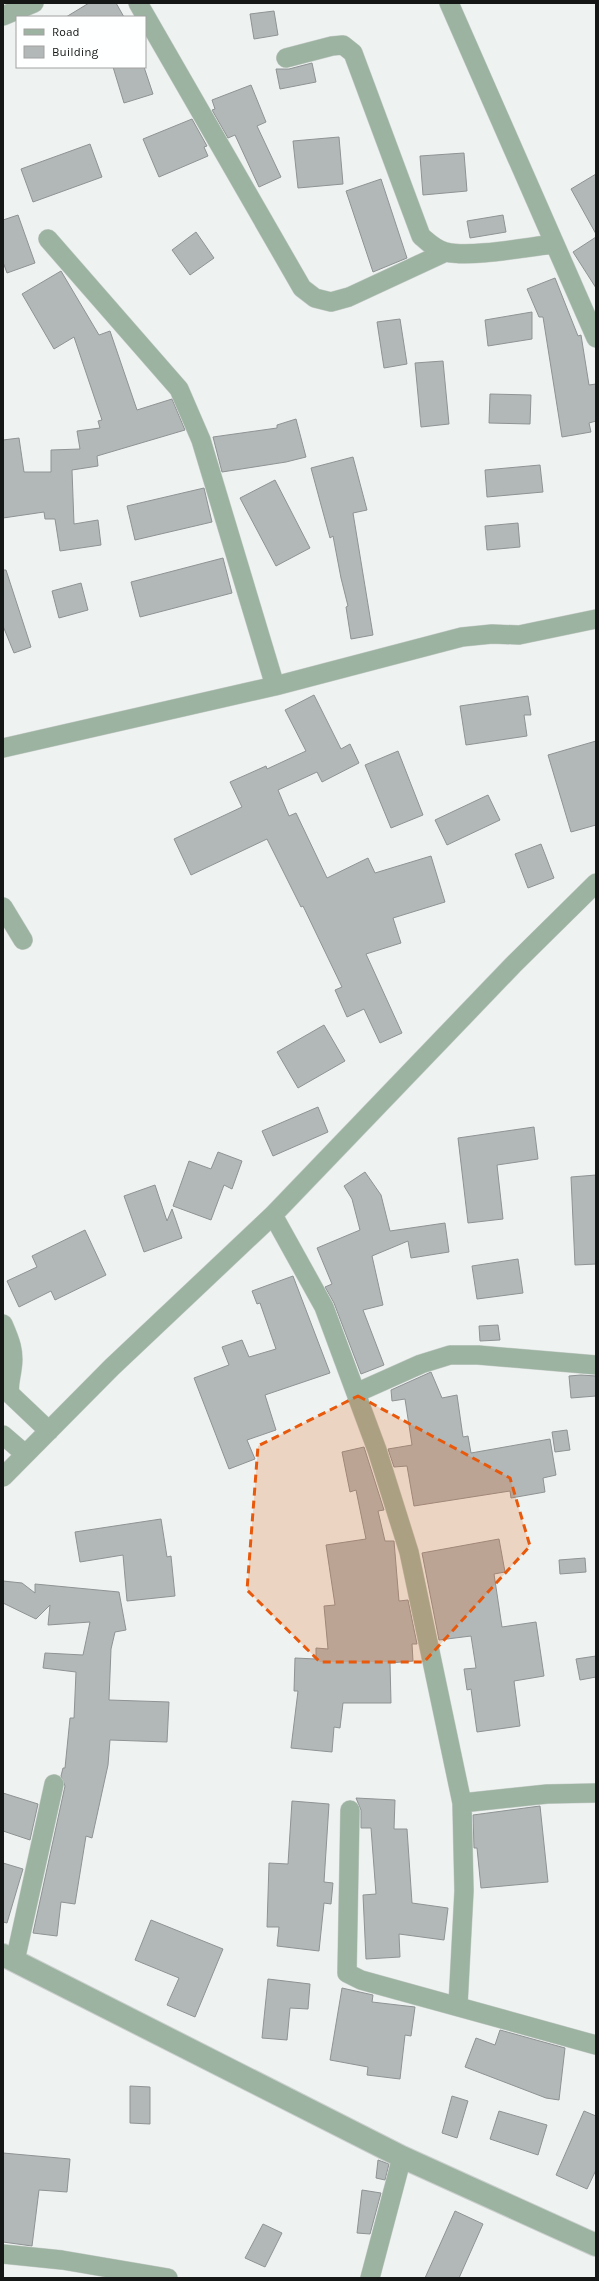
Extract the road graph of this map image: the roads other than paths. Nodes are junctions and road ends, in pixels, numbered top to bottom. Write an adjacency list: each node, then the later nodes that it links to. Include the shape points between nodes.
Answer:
1 (34, 3): 4 (street)
2 (138, 3): 5 (street)
3 (449, 3): 9 (street)
4 (3, 16)
5 (145, 16)
6 (146, 17): 10 (street, via 302,288 315,298 331,302 348,297)
7 (286, 58): 10 (street, via 332,46 343,46 353,53 421,236 433,247)
8 (48, 239): 13 (street, via 179,389 201,440)
9 (554, 244): 10 (street, via 461,254); 11 (street)
10 (446, 252)
11 (596, 338)
12 (596, 619): 13 (street, via 519,635 462,637)
13 (275, 686): 14 (street)
14 (3, 748)
15 (596, 883): 18 (street, via 513,965)
16 (3, 907): 17 (street)
17 (23, 940)
18 (273, 1215): 21 (street, via 324,1307); 22 (street, via 112,1367)
19 (3, 1324): 22 (street, via 12,1344 14,1358 8,1388 10,1394)
20 (596, 1365): 21 (street, via 478,1354 450,1355 421,1364)
21 (356, 1393): 28 (street, via 409,1552)
22 (49, 1431): 24 (street)
23 (3, 1435): 24 (street)
24 (25, 1454): 25 (street)
25 (3, 1477)
26 (54, 1784): 30 (street)
27 (596, 1793): 28 (street, via 547,1794)
28 (462, 1803): 31 (street, via 464,1891)
29 (350, 1810): 31 (street, via 347,1973 360,1980)
30 (9, 1958): 33 (street)
31 (458, 2005): 32 (street)
32 (596, 2045)
33 (402, 2157): 34 (street); 37 (street)
34 (595, 2242)
35 (3, 2254): 36 (street, via 62,2260)
36 (168, 2278)
37 (370, 2278)

